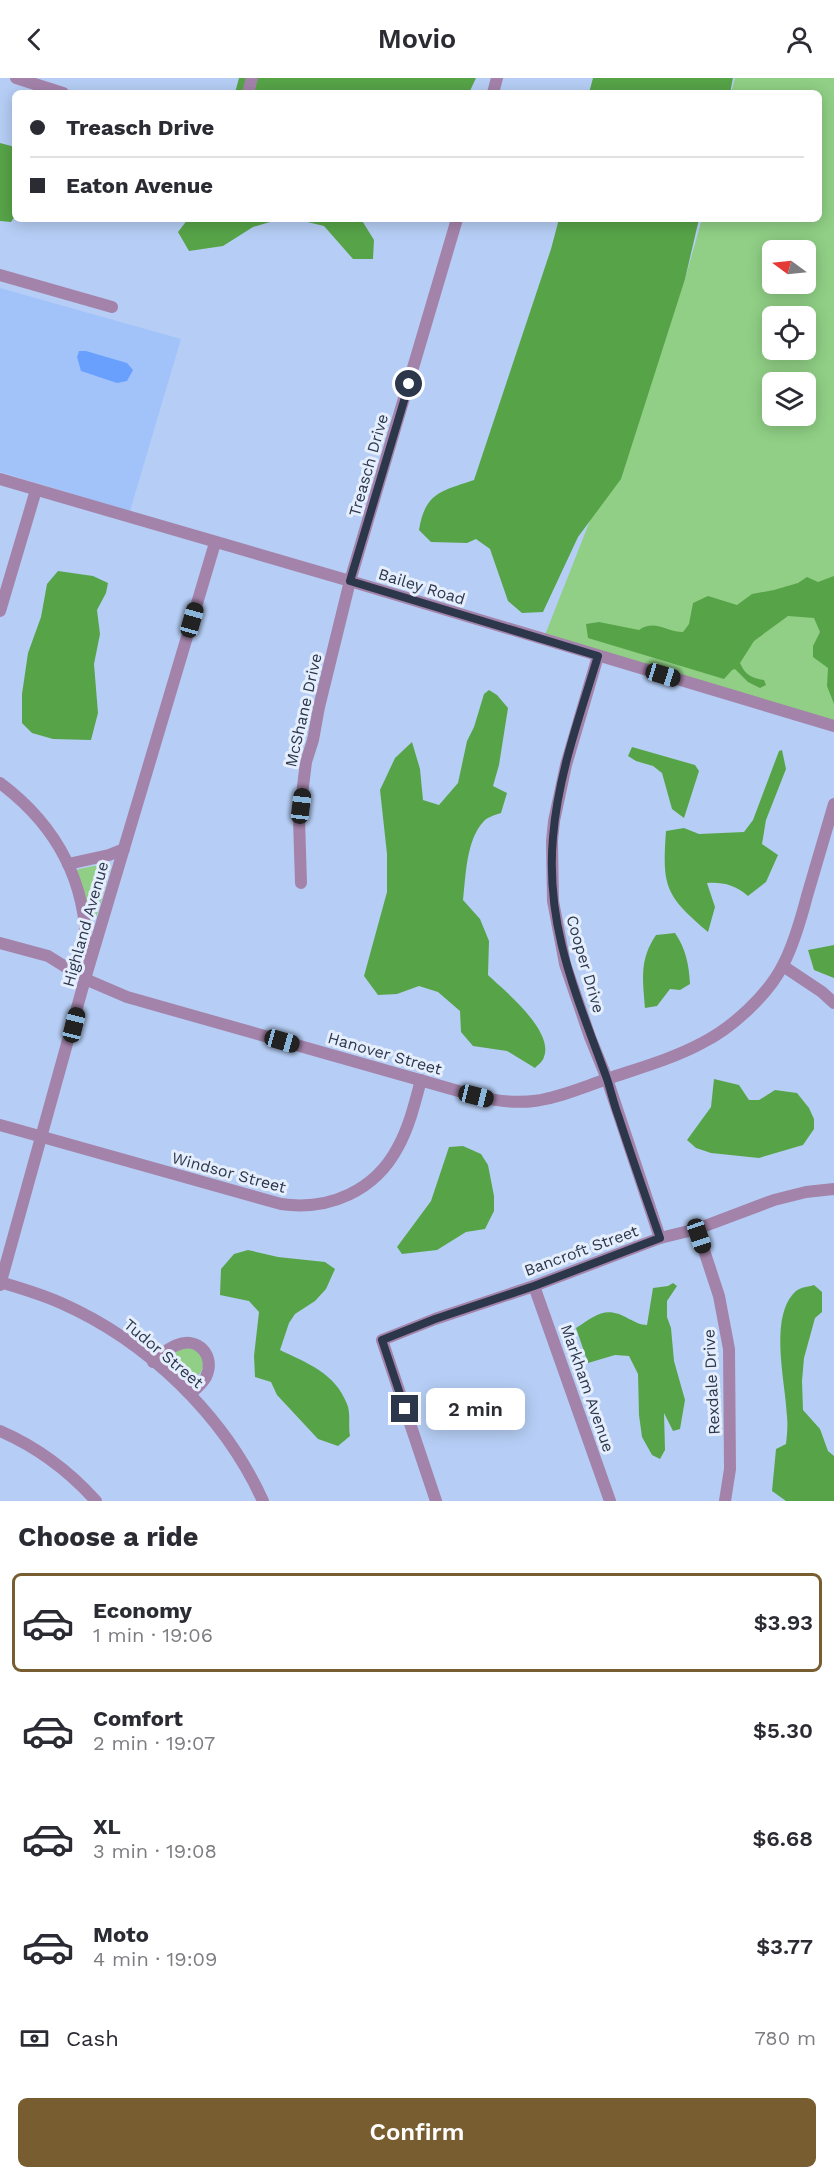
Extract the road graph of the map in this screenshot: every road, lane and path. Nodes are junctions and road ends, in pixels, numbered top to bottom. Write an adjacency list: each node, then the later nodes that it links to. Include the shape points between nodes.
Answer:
1 (16, 78): 2 (street)
2 (54, 90)
3 (456, 222): 9 (street, Treasch Drive)
4 (0, 275): 5 (street)
5 (112, 307)
6 (0, 479): 7 (street, Bailey Road)
7 (36, 490): 8 (street, Bailey Road); 10 (street)
8 (215, 543): 9 (street, Bailey Road); 15 (street, Highland Avenue)
9 (350, 581): 11 (street, Bailey Road); 17 (street, McShane Drive, via 306,762 299,822)
10 (0, 611)
11 (598, 656): 12 (street, Bailey Road); 22 (street, Cooper Drive, via 554,821 552,890 565,964)
12 (834, 726)
13 (0, 783): 16 (street, via 46,828)
14 (834, 804): 19 (street, Hanover Street)
15 (124, 849): 16 (street, Highland Avenue); 20 (street, Highland Avenue)
16 (68, 864): 20 (street, via 84,909)
17 (301, 883)
18 (0, 944): 20 (street, Hanover Street, via 48,956)
19 (783, 966): 21 (street); 22 (street, Hanover Street, via 759,998 726,1029 686,1051)
20 (85, 979): 23 (street, Hanover Street, via 126,997); 25 (street, Highland Avenue)
21 (834, 1003)
22 (607, 1079): 23 (street, Hanover Street, via 547,1100 515,1103); 28 (street, Cooper Drive)
23 (421, 1080): 25 (street, Windsor Street, via 406,1129 388,1163 353,1193 317,1205 281,1204)
24 (0, 1125): 25 (street, Windsor Street)
25 (41, 1137): 29 (street, Highland Avenue)
26 (834, 1189): 27 (street, Bancroft Street, via 774,1200)
27 (697, 1229): 28 (street, Bancroft Street); 38 (street, Rexdale Drive, via 719,1296 729,1349 730,1469)
28 (660, 1238): 30 (street, Bancroft Street)
29 (0, 1283): 31 (street, Tudor Street, via 43,1296 87,1316)
30 (534, 1286): 36 (street, Bancroft Street, via 382,1340); 37 (street, Markham Avenue)
31 (153, 1362): 32 (street, Tudor Street); 32 (street, via 178,1344 188,1342 204,1349 208,1357 207,1376)
32 (189, 1394): 35 (street, Tudor Street, via 235,1452)
33 (0, 1431): 34 (street, via 43,1454)
34 (96, 1501)
35 (262, 1501)
36 (436, 1501)
37 (610, 1501)
38 (726, 1501)

